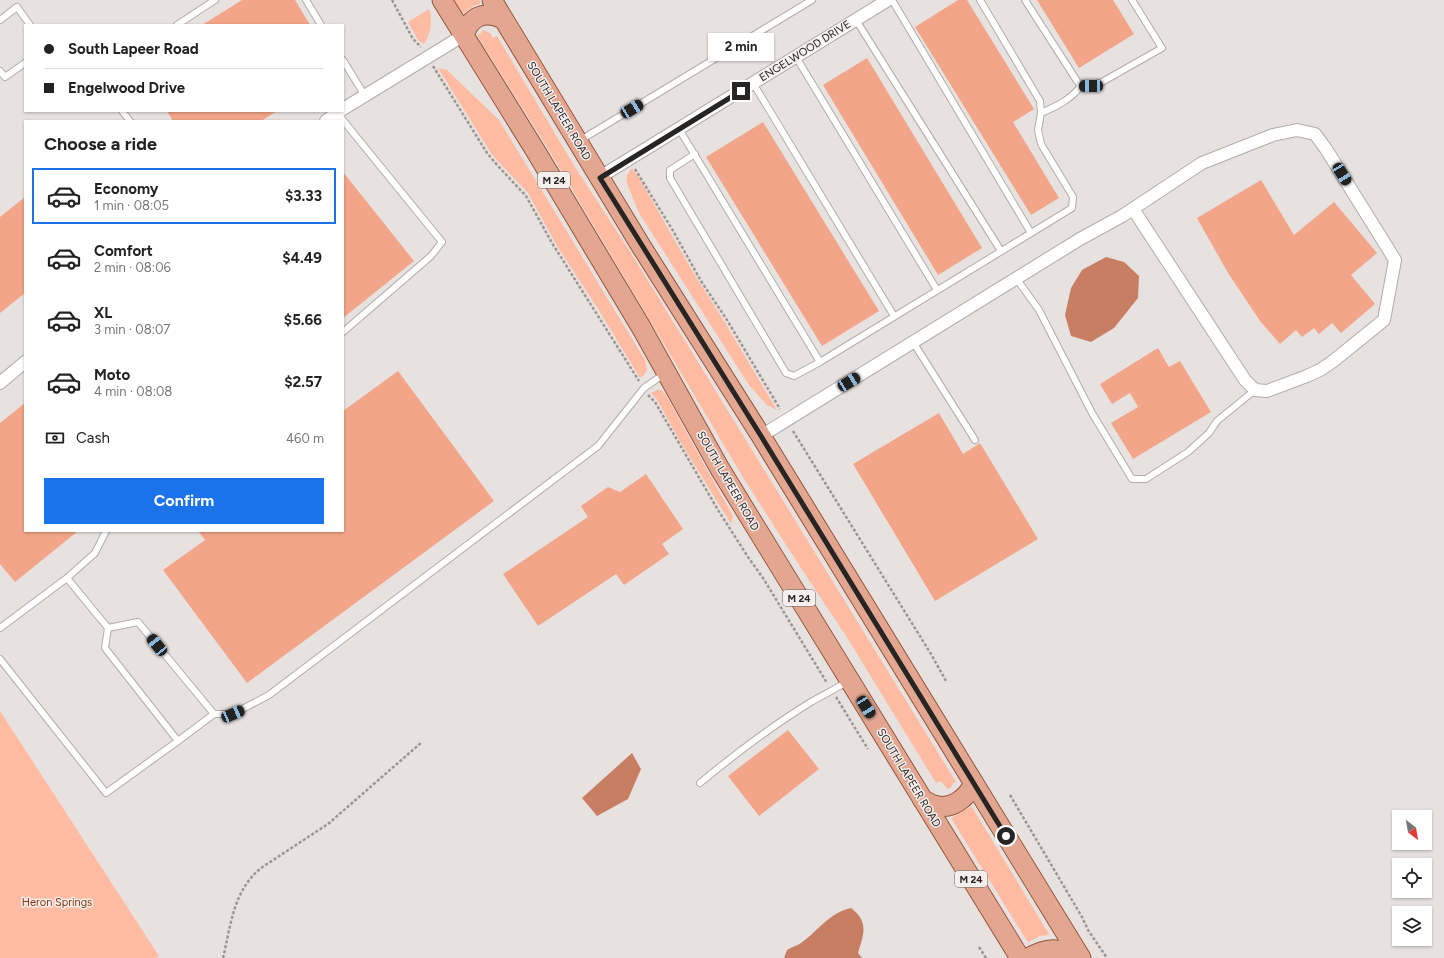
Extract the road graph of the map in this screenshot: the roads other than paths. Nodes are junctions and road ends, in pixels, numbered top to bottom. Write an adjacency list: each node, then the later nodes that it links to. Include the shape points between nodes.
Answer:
1 (215, 0): 15 (lane)
2 (306, 0): 16 (lane)
3 (442, 0): 17 (main road, SOUTH LAPEER ROAD / M 24)
4 (492, 0): 11 (main road, SOUTH LAPEER ROAD)
5 (812, 0): 33 (lane)
6 (888, 0): 13 (street, ENGELWOOD DRIVE)
7 (892, 0): 37 (lane)
8 (980, 0): 29 (lane, via 1040,101)
9 (1025, 0): 23 (lane)
10 (1132, 0): 23 (lane, via 1162,48 1102,82)
11 (503, 19): 17 (main road, via 486,14 478,17); 33 (main road, SOUTH LAPEER ROAD)
12 (0, 20): 14 (lane, via 17,7)
13 (856, 20): 18 (street, ENGELWOOD DRIVE); 38 (lane)
14 (29, 24)
15 (179, 24)
16 (320, 24)
17 (464, 35): 24 (street); 46 (main road, SOUTH LAPEER ROAD / M 24)
18 (796, 57): 22 (street, ENGELWOOD DRIVE); 40 (lane)
19 (344, 62): 24 (lane)
20 (24, 64): 21 (lane, via 5,78)
21 (0, 71)
22 (753, 83): 32 (street, ENGELWOOD DRIVE); 41 (lane)
23 (1082, 86): 29 (lane, via 1063,103)
24 (365, 96): 25 (street)
25 (344, 109)
26 (123, 112): 30 (lane)
27 (339, 112): 31 (street)
28 (341, 112): 42 (lane, via 442,242 431,256)
29 (1041, 113): 37 (lane, via 1038,130 1041,144 1073,197 1072,208)
30 (129, 120)
31 (327, 120)
32 (679, 129): 34 (lane); 35 (street, ENGELWOOD DRIVE)
33 (578, 142): 35 (main road, SOUTH LAPEER ROAD)
34 (695, 154): 44 (lane); 44 (lane, via 670,170 670,178 786,373 794,376)
35 (600, 178): 49 (main road, SOUTH LAPEER ROAD)
36 (1134, 209): 39 (street); 48 (street, via 1245,380); 48 (street, via 1202,163 1273,136 1297,130 1315,134 1326,149 1395,260 1384,320 1320,370 1267,391)
37 (1031, 233): 38 (lane)
38 (1001, 251): 40 (lane)
39 (1016, 278): 43 (street); 48 (lane, via 1039,310 1092,414 1132,479 1146,479 1188,452 1217,421)
40 (937, 290): 41 (lane)
41 (894, 316): 44 (lane)
42 (344, 331)
43 (913, 342): 49 (street); 50 (lane)
44 (820, 362)
45 (24, 363): 47 (street)
46 (666, 372): 56 (main road, SOUTH LAPEER ROAD / M 24, via 720,469); 57 (lane, via 644,388 598,446 269,695 233,714)
47 (0, 383)
48 (1255, 390)
49 (761, 436): 60 (main road, SOUTH LAPEER ROAD)
50 (975, 440)
51 (106, 532): 52 (lane, via 95,553)
52 (67, 578): 53 (lane); 54 (lane)
53 (0, 628)
54 (108, 628): 57 (lane, via 138,622); 58 (lane, via 105,648)
55 (0, 659): 58 (lane, via 106,793)
56 (850, 680): 59 (lane, via 812,701 755,740); 61 (main road, SOUTH LAPEER ROAD / M 24)
57 (214, 714): 58 (lane)
58 (178, 741)
59 (700, 783)
60 (974, 784): 61 (main road, via 965,798 950,805 942,807); 65 (main road, SOUTH LAPEER ROAD)
61 (922, 799): 62 (main road, SOUTH LAPEER ROAD / M 24)
62 (1020, 958)
63 (1028, 958): 64 (main road, via 1043,950 1055,950 1064,951)
64 (1077, 958)
65 (1080, 958)

